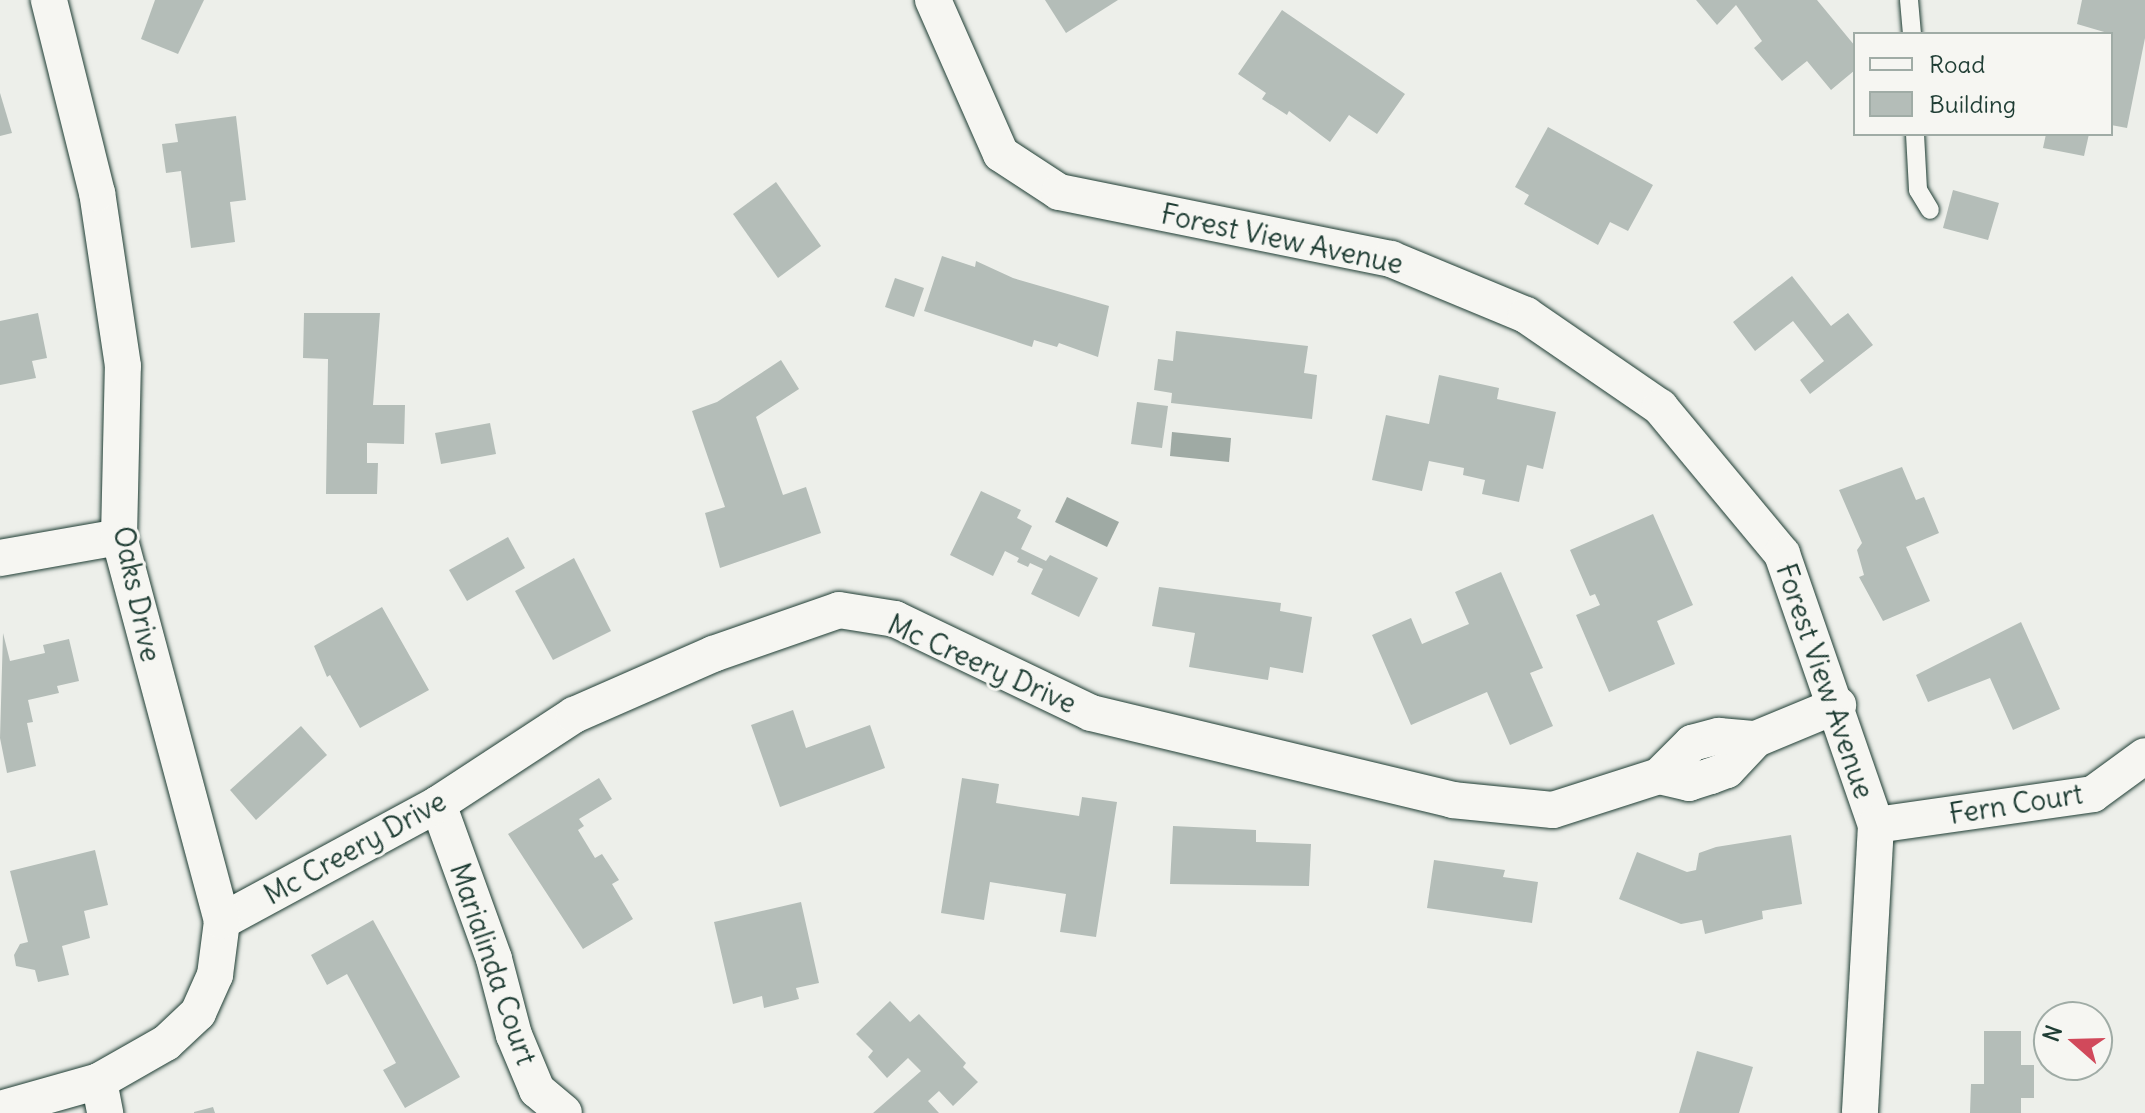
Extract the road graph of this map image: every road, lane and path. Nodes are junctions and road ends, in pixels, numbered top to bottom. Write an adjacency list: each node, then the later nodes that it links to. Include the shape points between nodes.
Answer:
1 (49, 0): 7 (street, Oaks Drive, via 97,193 123,366)
2 (933, 0): 9 (street, Forest View Avenue, via 1001,154 1059,192 1391,259 1526,315 1660,407 1782,554)
3 (1909, 0): 4 (lane)
4 (1912, 32)
5 (1915, 136): 6 (lane, via 1918,190)
6 (1930, 210)
7 (119, 537): 8 (street); 13 (street, Oaks Drive)
8 (0, 558)
9 (1838, 705): 11 (street, Mc Creery Drive, via 1756,739 1727,770 1711,776 1689,783 1659,776 1553,810 1452,800 1091,713 895,619 839,610 713,654 574,715); 12 (street, Forest View Avenue)
10 (2145, 756): 12 (street, Fern Court, via 2093,794)
11 (438, 804): 13 (street, Mc Creery Drive); 16 (street, Marialinda Court, via 494,959 514,1035 537,1090)
12 (1876, 825): 17 (street, Forest View Avenue)
13 (222, 921): 14 (street, Oaks Drive, via 215,975 198,1013)
14 (102, 1097): 15 (street, Oaks Drive)
15 (0, 1109)
16 (564, 1113)
17 (1860, 1113)

